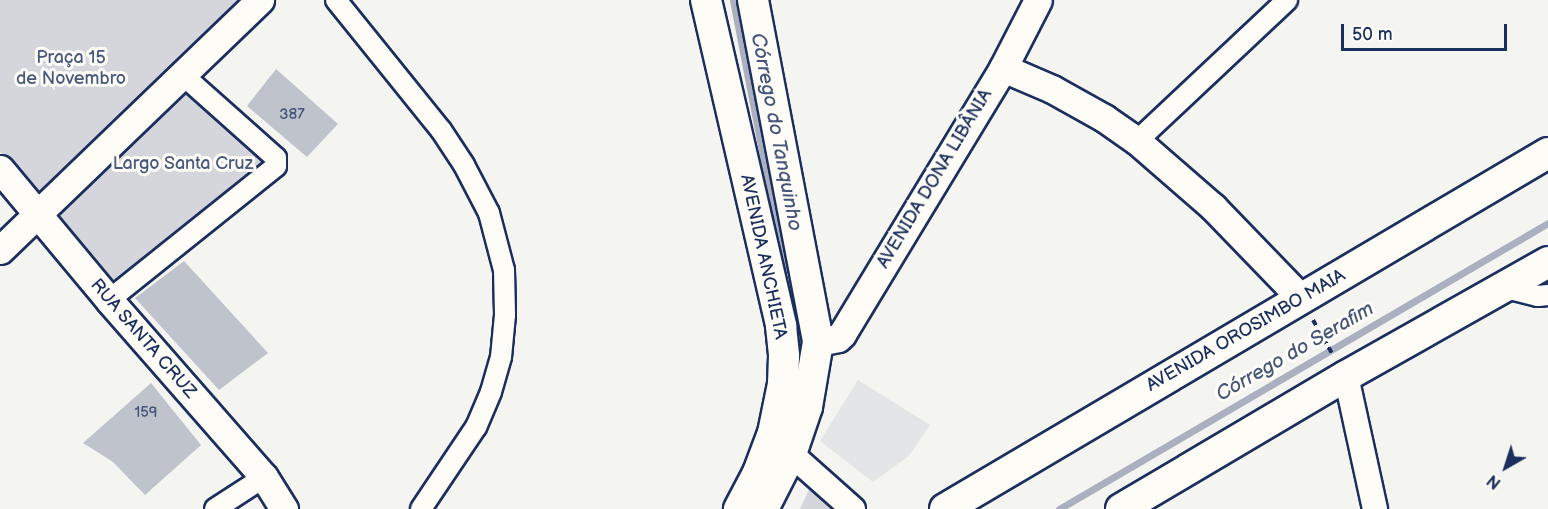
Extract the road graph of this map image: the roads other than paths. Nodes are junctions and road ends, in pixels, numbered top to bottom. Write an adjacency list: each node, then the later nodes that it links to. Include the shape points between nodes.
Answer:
1 (260, 0): 8 (main road)
2 (336, 0): 25 (street, via 441,130 464,165 489,213 504,270 501,357 491,392 476,427)
3 (706, 0): 26 (main road, AVENIDA ANCHIETA, via 781,326 784,356 782,392 773,434)
4 (753, 0): 19 (main road, AVENIDA ANCHIETA)
5 (1038, 0): 7 (main road, AVENIDA DONA LIBÂNIA)
6 (1287, 0): 9 (street)
7 (1003, 68): 9 (main road, via 1073,101); 19 (main road, AVENIDA DONA LIBÂNIA, via 843,334)
8 (183, 75): 12 (main road); 18 (street, via 276,158 276,166)
9 (1137, 141): 17 (main road, via 1213,207)
10 (1548, 153): 17 (main road, AVENIDA OROSIMBO MAIA, via 1405,240)
11 (0, 169): 12 (main road, RUA SANTA CRUZ)
12 (38, 216): 13 (main road); 18 (main road, RUA SANTA CRUZ)
13 (0, 250)
14 (1548, 262): 15 (main road)
15 (1502, 287): 16 (street); 20 (main road)
16 (1548, 295)
17 (1300, 297): 29 (main road, AVENIDA OROSIMBO MAIA)
18 (108, 300): 22 (main road, RUA SANTA CRUZ)
19 (818, 339): 21 (main road, via 807,407)
20 (1346, 376): 30 (main road); 31 (street)
21 (791, 454): 27 (main road); 28 (street)
22 (264, 477): 23 (street); 24 (main road, RUA SANTA CRUZ)
23 (215, 509)
24 (284, 509)
25 (421, 509)
26 (739, 509)
27 (763, 509)
28 (853, 509)
29 (945, 509)
30 (1121, 509)
31 (1375, 509)

